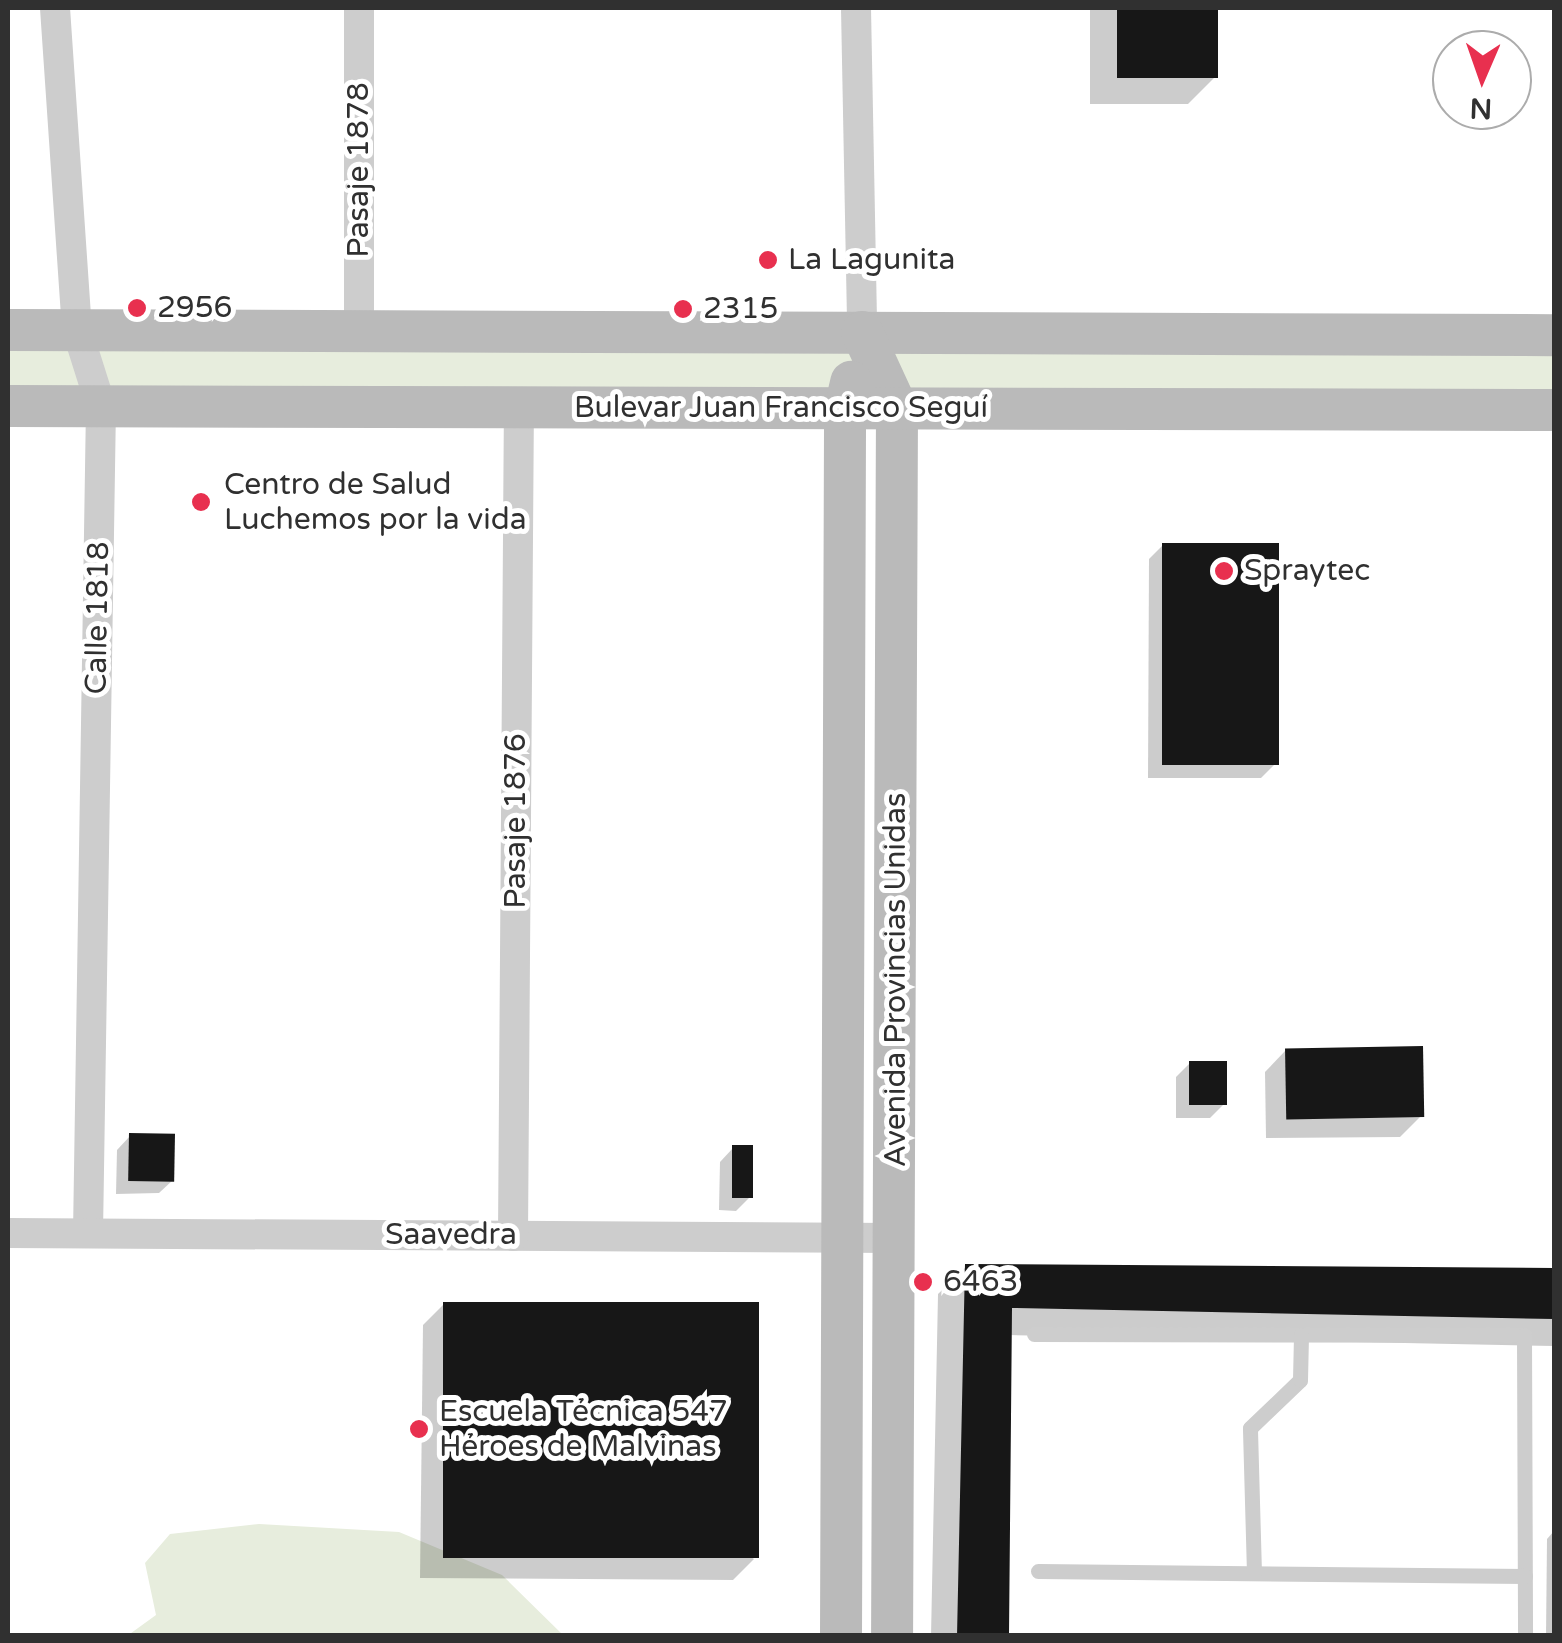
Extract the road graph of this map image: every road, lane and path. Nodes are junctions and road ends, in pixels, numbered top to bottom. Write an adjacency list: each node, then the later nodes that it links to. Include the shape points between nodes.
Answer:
1 (55, 8): 5 (street, Calle 1818)
2 (359, 8): 6 (street, Pasaje 1878)
3 (856, 8): 7 (street, Avenida Provincias Unidas)
4 (8, 330): 5 (main road)
5 (77, 330): 6 (main road); 10 (street, Calle 1818)
6 (359, 332): 7 (main road)
7 (862, 332): 8 (main road); 12 (main road, Avenida Provincias Unidas); 13 (main road, Avenida Provincias Unidas)
8 (1554, 335)
9 (8, 406): 10 (main road, Bulevar Juan Francisco Seguí)
10 (101, 406): 11 (main road, Bulevar Juan Francisco Seguí); 16 (street, Calle 1818)
11 (519, 407): 13 (main road, Bulevar Juan Francisco Seguí); 17 (street, Pasaje 1876)
12 (897, 408): 13 (main road, Bulevar Juan Francisco Seguí); 14 (main road, Bulevar Juan Francisco Seguí); 19 (main road, Avenida Provincias Unidas)
13 (845, 409): 18 (main road, Avenida Provincias Unidas)
14 (1554, 410)
15 (8, 1233): 16 (street, Saavedra)
16 (88, 1234): 17 (street, Saavedra)
17 (513, 1236): 18 (street, Saavedra)
18 (842, 1238): 19 (street, Saavedra); 25 (main road, Avenida Provincias Unidas)
19 (895, 1238): 26 (main road, Avenida Provincias Unidas)
20 (1034, 1334): 21 (lane)
21 (1301, 1335): 23 (lane, via 1300,1380 1250,1428); 24 (lane, via 1524,1335)
22 (1038, 1571): 23 (lane)
23 (1254, 1573): 24 (lane)
24 (1525, 1576): 27 (lane)
25 (841, 1636)
26 (892, 1636)
27 (1525, 1636)

